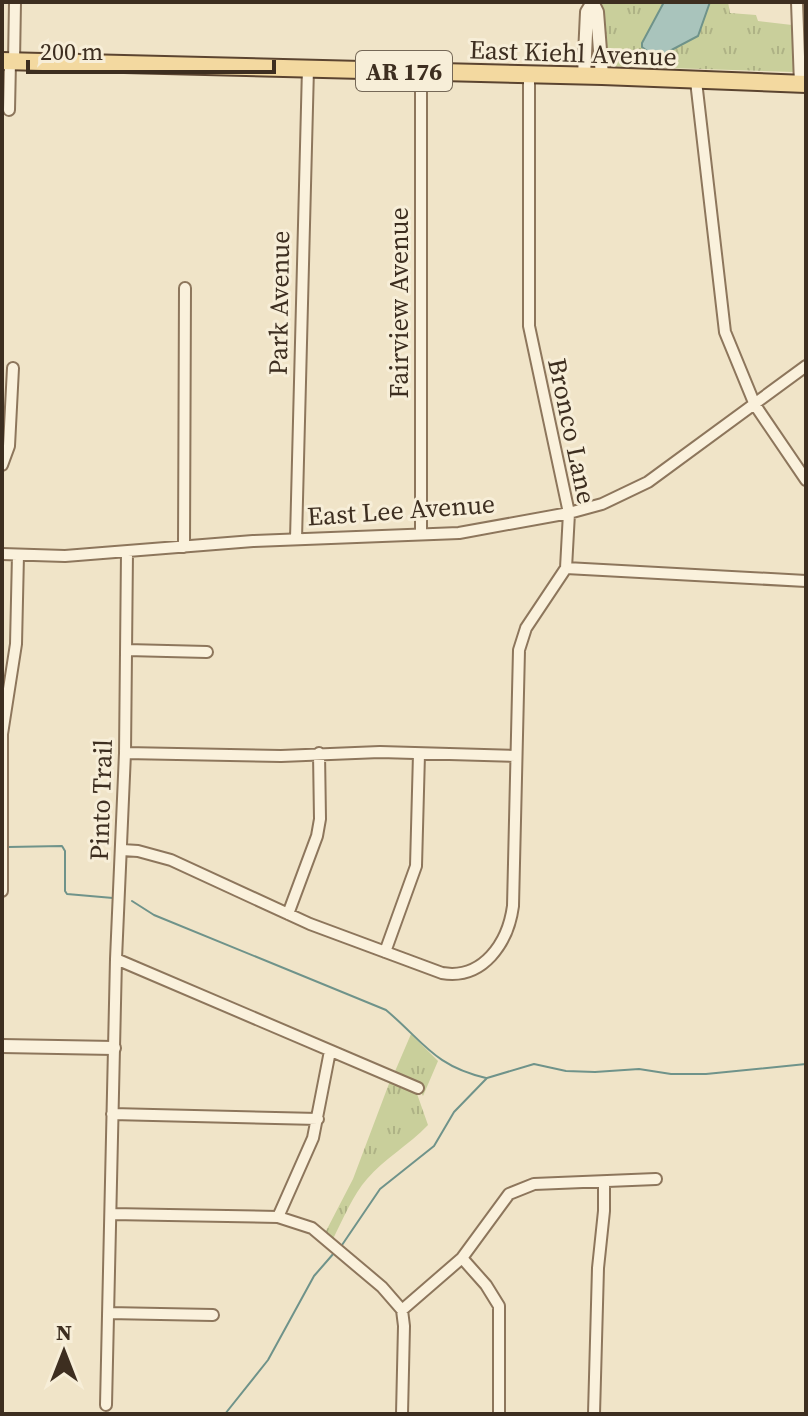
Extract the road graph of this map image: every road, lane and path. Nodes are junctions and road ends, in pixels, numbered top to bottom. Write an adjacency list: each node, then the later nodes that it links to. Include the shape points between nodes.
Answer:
1 (15, 2): 4 (street)
2 (797, 2): 10 (street)
3 (592, 3): 8 (street, via 587,12)
4 (9, 62): 5 (main road, East Kiehl Avenue / AR 176); 11 (street)
5 (308, 68): 6 (main road, East Kiehl Avenue / AR 176); 20 (street, Park Avenue)
6 (421, 72): 7 (main road, East Kiehl Avenue / AR 176); 19 (street, Fairview Avenue)
7 (529, 75): 8 (main road, East Kiehl Avenue / AR 176); 18 (street, Bronco Lane, via 529,326)
8 (593, 76): 9 (main road, East Kiehl Avenue / AR 176)
9 (696, 81): 10 (main road, East Kiehl Avenue / AR 176); 15 (street, via 720,308 731,351)
10 (803, 84)
11 (9, 110)
12 (185, 288): 21 (street)
13 (806, 366): 15 (street, East Lee Avenue)
14 (13, 368): 16 (street, via 9,446)
15 (755, 405): 17 (street); 18 (street, East Lee Avenue, via 648,482)
16 (2, 465)
17 (806, 480)
18 (569, 513): 19 (street, East Lee Avenue, via 483,530); 25 (street, Bronco Lane)
19 (421, 534): 20 (street, East Lee Avenue)
20 (296, 539): 21 (street, East Lee Avenue)
21 (184, 547): 22 (street, East Lee Avenue)
22 (127, 552): 24 (street, East Lee Avenue); 27 (street, Pinto Trail)
23 (2, 554): 24 (street, East Lee Avenue)
24 (18, 555): 34 (street, via 16,644 2,734)
25 (566, 568): 26 (street); 32 (street, via 522,637)
26 (806, 581)
27 (127, 650): 28 (street); 29 (street, Pinto Trail)
28 (207, 652)
29 (125, 753): 30 (street); 33 (street, Pinto Trail)
30 (319, 753): 31 (street); 35 (street, via 317,836)
31 (419, 754): 32 (street); 36 (street, via 416,866)
32 (515, 756): 36 (street, via 512,913 503,940 482,965 453,974)
33 (122, 850): 35 (street, via 171,860); 37 (street, Pinto Trail)
34 (2, 891)
35 (288, 914): 36 (street)
36 (385, 952)
37 (116, 959): 39 (street, Pinto Trail); 40 (street)
38 (2, 1046): 39 (street)
39 (114, 1048): 42 (street, Pinto Trail)
40 (330, 1051): 41 (street); 43 (street)
41 (418, 1088)
42 (112, 1114): 43 (street); 46 (street, Pinto Trail)
43 (318, 1119): 47 (street)
44 (656, 1179): 45 (street)
45 (604, 1182): 48 (street, via 534,1184 515,1190); 55 (street)
46 (111, 1214): 47 (street); 50 (street, Pinto Trail)
47 (278, 1217): 49 (street, via 312,1228)
48 (462, 1258): 49 (street); 54 (street, via 499,1306)
49 (402, 1310): 53 (street)
50 (108, 1313): 51 (street); 52 (street, Pinto Trail)
51 (213, 1315)
52 (106, 1405)
53 (402, 1414)
54 (499, 1414)
55 (594, 1414)

